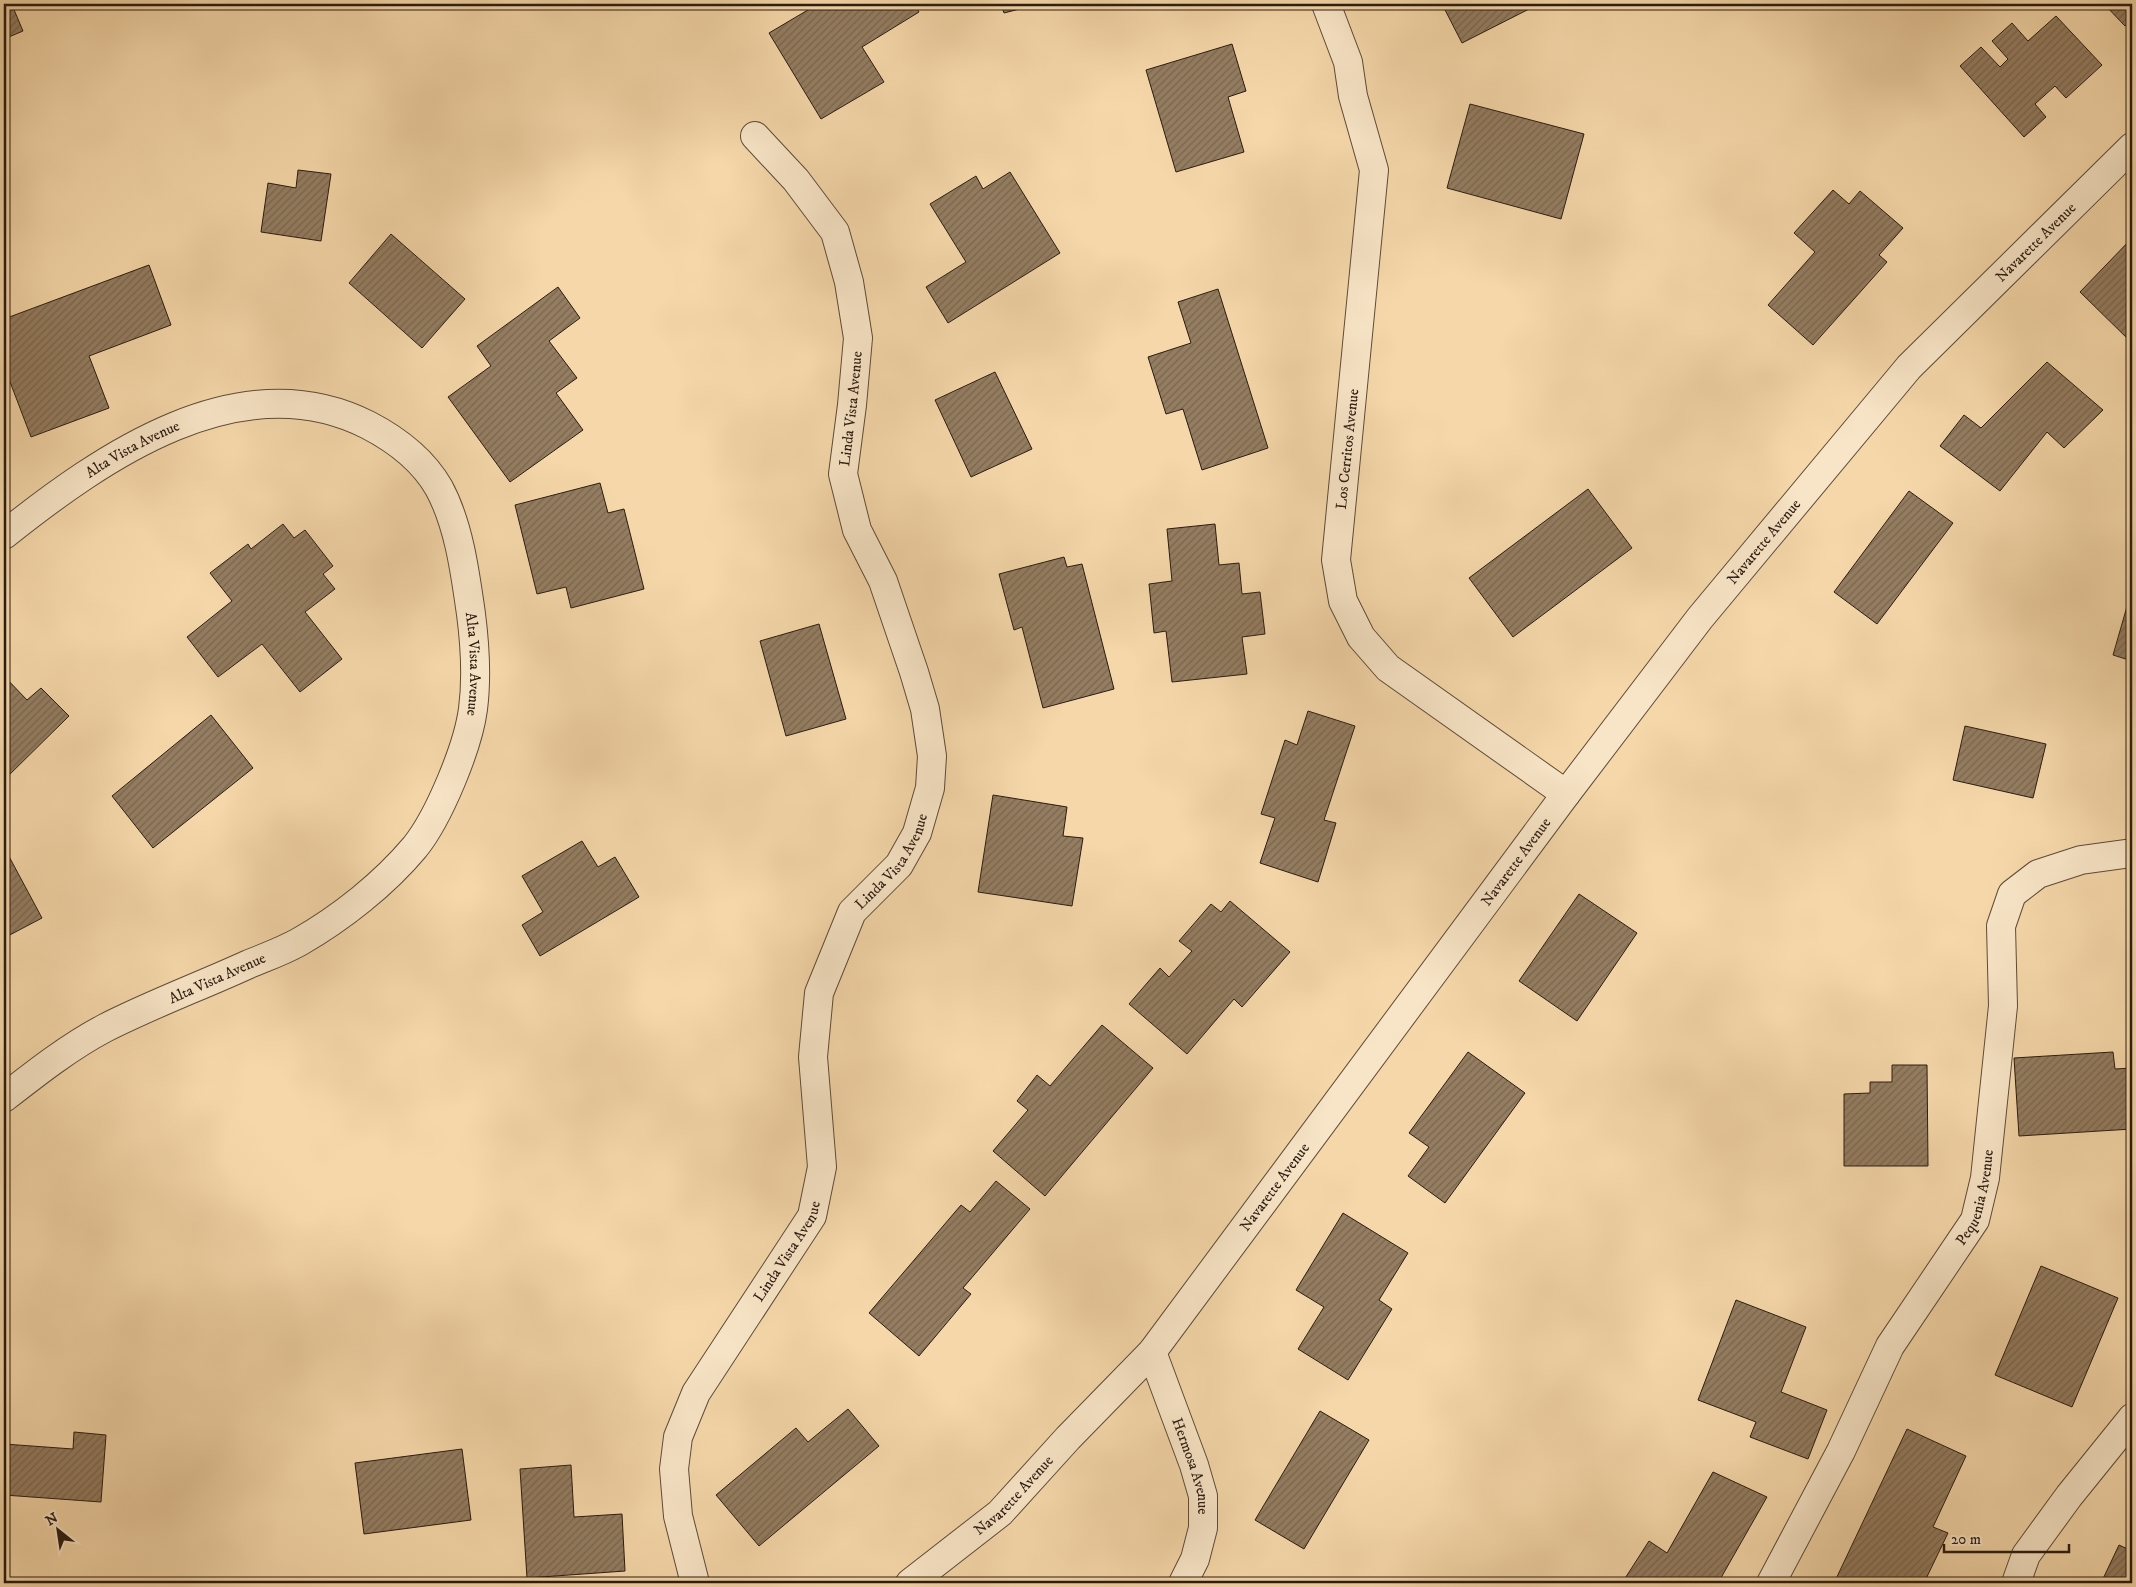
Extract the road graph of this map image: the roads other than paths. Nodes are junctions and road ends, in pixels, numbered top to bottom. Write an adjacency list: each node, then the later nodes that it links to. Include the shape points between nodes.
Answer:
1 (1326, 4): 5 (street, Los Cerritos Avenue, via 1348,62 1353,96 1374,170 1336,560 1343,601 1361,637 1388,668)
2 (755, 136): 10 (street, Linda Vista Avenue, via 796,180 838,240 858,338 843,474 857,530 883,581 914,672 925,709 932,756 930,788 917,833 899,866 852,912 820,993 813,1057 822,1167 812,1216 696,1392 678,1437 674,1469 678,1516)
3 (2132, 147): 5 (street, Navarette Avenue, via 1909,367 1700,618)
4 (4, 535): 7 (street, Alta Vista Avenue, via 81,477 122,452 200,417 232,408 286,403 322,408 389,436 413,455 438,486 454,524 475,647 473,710 457,767 417,844 389,875 347,910 298,942 106,1028 69,1049)
5 (1566, 794): 8 (street, Navarette Avenue)
6 (2132, 853): 13 (street, Pequenia Avenue, via 2081,860 2038,874 2012,894 2001,926 2004,1006 1985,1178 1975,1220 1890,1346 1841,1451)
7 (4, 1098)
8 (1152, 1352): 11 (street, Navarette Avenue, via 1000,1513); 12 (street, Hermosa Avenue, via 1203,1496 1203,1528 1195,1559)
9 (2132, 1418): 14 (street, via 2026,1555)
10 (695, 1583)
11 (910, 1583)
12 (1183, 1583)
13 (1771, 1583)
14 (2016, 1583)

